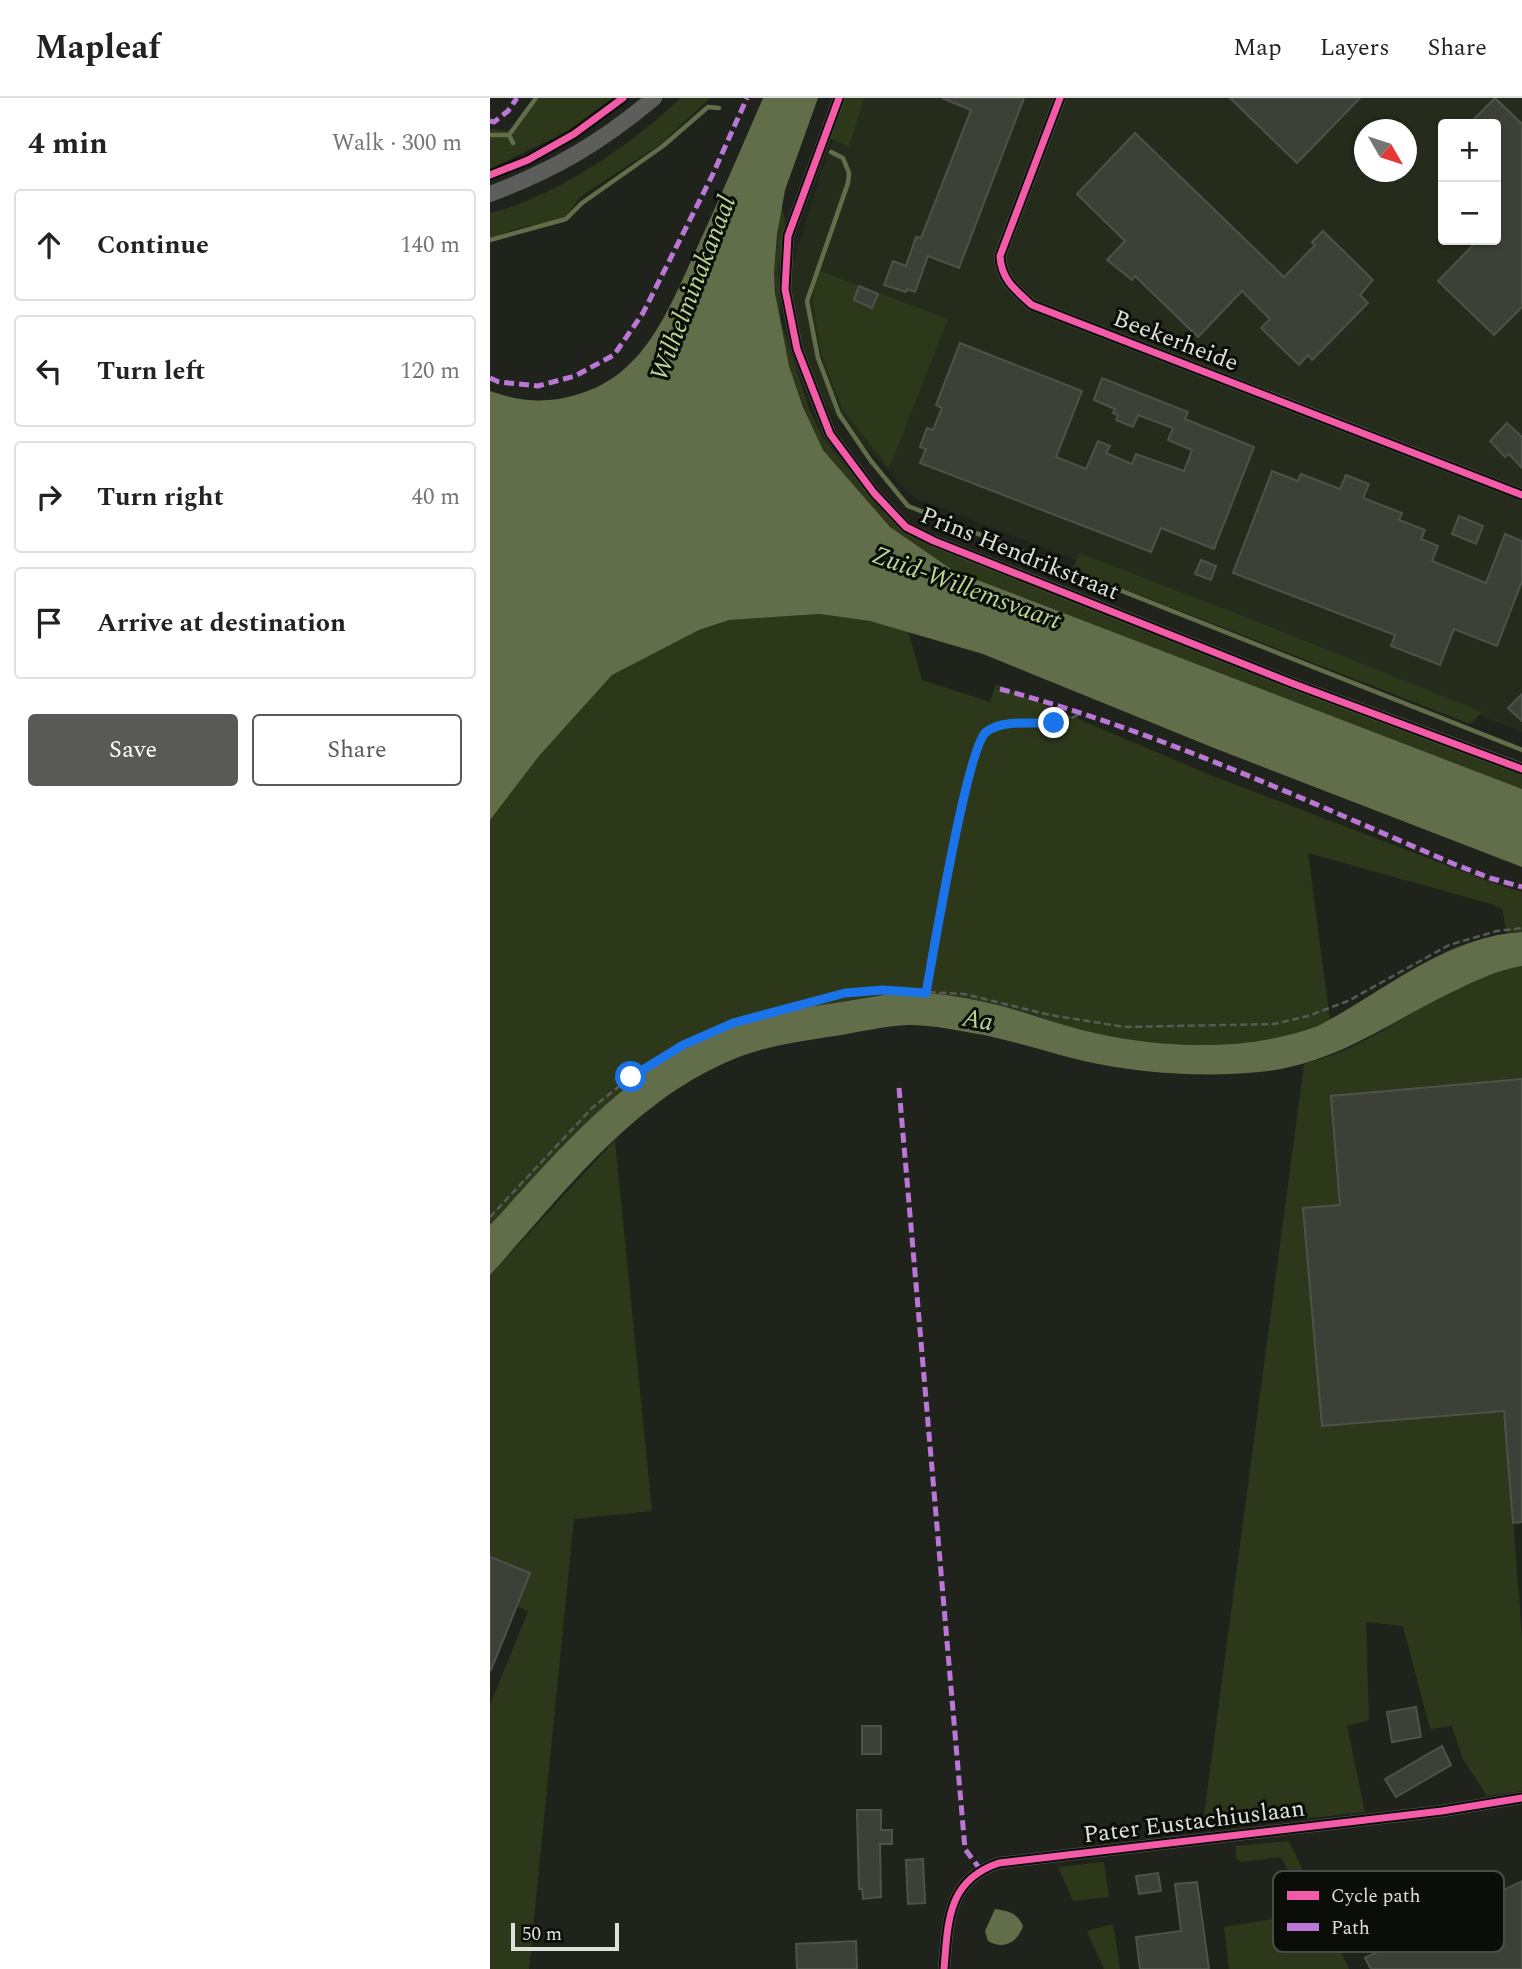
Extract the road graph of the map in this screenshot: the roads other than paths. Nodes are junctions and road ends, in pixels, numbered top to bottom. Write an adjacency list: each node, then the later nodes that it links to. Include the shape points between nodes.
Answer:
1 (654, 98): 4 (main road, via 579,153)
2 (839, 98): 6 (street, Prins Hendrikstraat, via 788,236 785,289 797,349 830,435 906,527 1294,684)
3 (1060, 98): 5 (street, Beekerheide, via 1000,256 1000,270 1010,286 1031,305)
4 (490, 194)
5 (1522, 495)
6 (1522, 769)
7 (1522, 1798): 8 (street, Pater Eustachiuslaan, via 999,1863 980,1869 954,1901)
8 (944, 1969)

